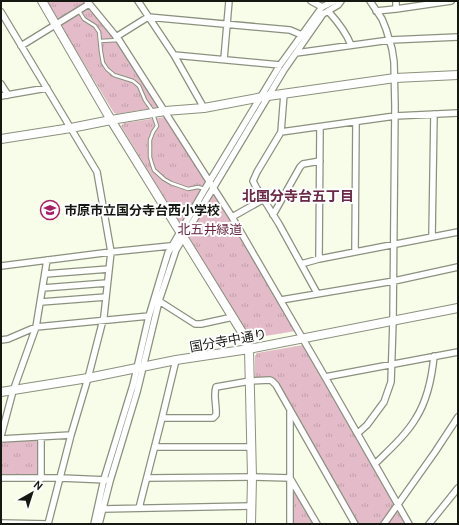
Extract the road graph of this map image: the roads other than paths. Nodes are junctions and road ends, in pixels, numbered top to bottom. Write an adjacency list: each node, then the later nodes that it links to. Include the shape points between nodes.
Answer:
1 (42, 1): 18 (street)
2 (138, 1): 17 (street)
3 (229, 1): 19 (street)
4 (310, 1): 11 (street)
5 (334, 1): 11 (street)
6 (341, 1): 14 (street)
7 (370, 1): 15 (street)
8 (396, 1): 12 (street)
9 (451, 1): 12 (street)
10 (88, 2): 13 (street); 22 (street)
11 (322, 8): 20 (street)
12 (396, 9): 15 (street)
13 (79, 10): 18 (street); 24 (lane, via 84,19 95,26)
14 (328, 11): 20 (street); 25 (street, via 341,26)
15 (376, 11): 23 (street)
16 (1, 12): 26 (street)
17 (148, 17): 19 (street); 22 (street); 28 (street)
18 (56, 25): 26 (street); 47 (street)
19 (227, 25): 20 (street, via 290,30); 29 (street)
20 (304, 36): 27 (street); 30 (street)
21 (458, 37): 23 (street)
22 (118, 38): 24 (lane); 42 (street)
23 (390, 40): 25 (street); 32 (street)
24 (100, 41): 41 (lane, via 100,52 106,69 139,86)
25 (351, 45): 27 (street)
26 (21, 46): 34 (street)
27 (296, 53): 38 (street)
28 (174, 55): 29 (street); 40 (street)
29 (224, 60): 30 (street)
30 (280, 65): 39 (street)
31 (458, 75): 32 (street)
32 (395, 78): 35 (street); 45 (street)
33 (1, 84): 36 (street)
34 (47, 88): 36 (street); 50 (street)
35 (284, 94): 38 (street); 51 (street)
36 (8, 95): 37 (street)
37 (1, 96)
38 (268, 96): 39 (street); 55 (street)
39 (260, 98): 40 (street); 54 (street)
40 (204, 108): 42 (street)
41 (152, 110)
42 (165, 111): 47 (street); 54 (street)
43 (458, 113): 44 (street)
44 (434, 114): 45 (street); 62 (street)
45 (395, 116): 48 (street); 64 (street)
46 (154, 117): 56 (lane, via 157,126 150,140 150,157 154,170 171,183 188,189)
47 (111, 120): 50 (street); 61 (street)
48 (356, 122): 49 (street); 66 (street)
49 (320, 127): 51 (street); 53 (street)
50 (71, 128): 52 (street); 65 (street, via 97,172)
51 (281, 132): 57 (street, via 253,181)
52 (1, 139)
53 (320, 161): 58 (street, via 303,164 300,167); 67 (street)
54 (210, 181): 55 (street); 56 (street)
55 (214, 187): 59 (street); 61 (street)
56 (205, 189): 61 (street)
57 (264, 199): 58 (street); 59 (street)
58 (273, 215): 69 (street)
59 (232, 217): 79 (street)
60 (458, 232): 62 (street)
61 (182, 235): 63 (street); 80 (street); 84 (street)
62 (432, 237): 64 (street)
63 (173, 244): 65 (street); 83 (street)
64 (394, 244): 66 (street); 74 (street)
65 (111, 252): 68 (street); 72 (street)
66 (355, 252): 67 (street)
67 (320, 259): 69 (street)
68 (47, 260): 70 (street); 73 (street)
69 (301, 264): 77 (street)
70 (1, 266)
71 (458, 267): 74 (street)
72 (109, 269): 73 (street); 75 (street)
73 (45, 274): 76 (street)
74 (394, 280): 77 (street); 86 (street)
75 (107, 283): 76 (street); 78 (street)
76 (43, 288): 81 (street)
77 (317, 293): 79 (street)
78 (106, 298): 81 (street); 85 (street)
79 (281, 300): 88 (street)
80 (159, 301): 84 (street, via 195,324); 95 (street)
81 (41, 302): 87 (street)
82 (458, 308): 86 (street, 国分寺中通り)
83 (149, 316): 85 (street); 95 (street)
84 (233, 317): 90 (street)
85 (102, 321): 87 (street); 97 (street)
86 (393, 321): 88 (street, 国分寺中通り); 94 (street)
87 (36, 327): 89 (street); 99 (street)
88 (302, 338): 90 (street, 国分寺中通り); 96 (street)
89 (1, 340)
90 (249, 349): 93 (street, 国分寺中通り); 98 (street)
91 (458, 352): 92 (street)
92 (434, 356): 94 (street); 110 (street, via 432,376 417,417 405,434)
93 (176, 360): 95 (street, 国分寺中通り); 102 (street)
94 (392, 364): 96 (street); 104 (street, via 391,382 384,402)
95 (140, 368): 97 (street, 国分寺中通り); 117 (street, via 137,392)
96 (326, 377): 104 (street)
97 (88, 378): 99 (street, 国分寺中通り); 105 (street)
98 (250, 381): 101 (street, via 272,381); 102 (street, via 216,387 216,415 213,418); 109 (street)
99 (13, 391): 100 (street, 国分寺中通り); 107 (street)
100 (1, 392)
101 (290, 410): 115 (street); 130 (street)
102 (162, 418): 108 (street)
103 (458, 419): 119 (street)
104 (358, 433): 110 (street)
105 (71, 435): 106 (street); 113 (street)
106 (41, 437): 107 (street); 116 (street)
107 (1, 438)
108 (155, 447): 109 (street); 114 (street)
109 (251, 447): 111 (street)
110 (375, 464): 119 (street)
111 (252, 477): 114 (street); 115 (street); 120 (street)
112 (1, 478): 116 (street)
113 (60, 478): 116 (street); 117 (street); 124 (street)
114 (147, 478): 121 (street)
115 (290, 478): 128 (street); 129 (street)
116 (41, 479)
117 (107, 480): 122 (street); 125 (street)
118 (458, 488): 133 (street)
119 (398, 505): 131 (street); 132 (street)
120 (251, 506): 121 (street); 127 (street)
121 (139, 508): 122 (street)
122 (102, 509): 126 (street)
123 (1, 523): 124 (street)
124 (48, 524)
125 (94, 524)
126 (99, 524)
127 (251, 524)
128 (290, 524)
129 (316, 524)
130 (355, 524)
131 (384, 524)
132 (409, 524)
133 (429, 524)

